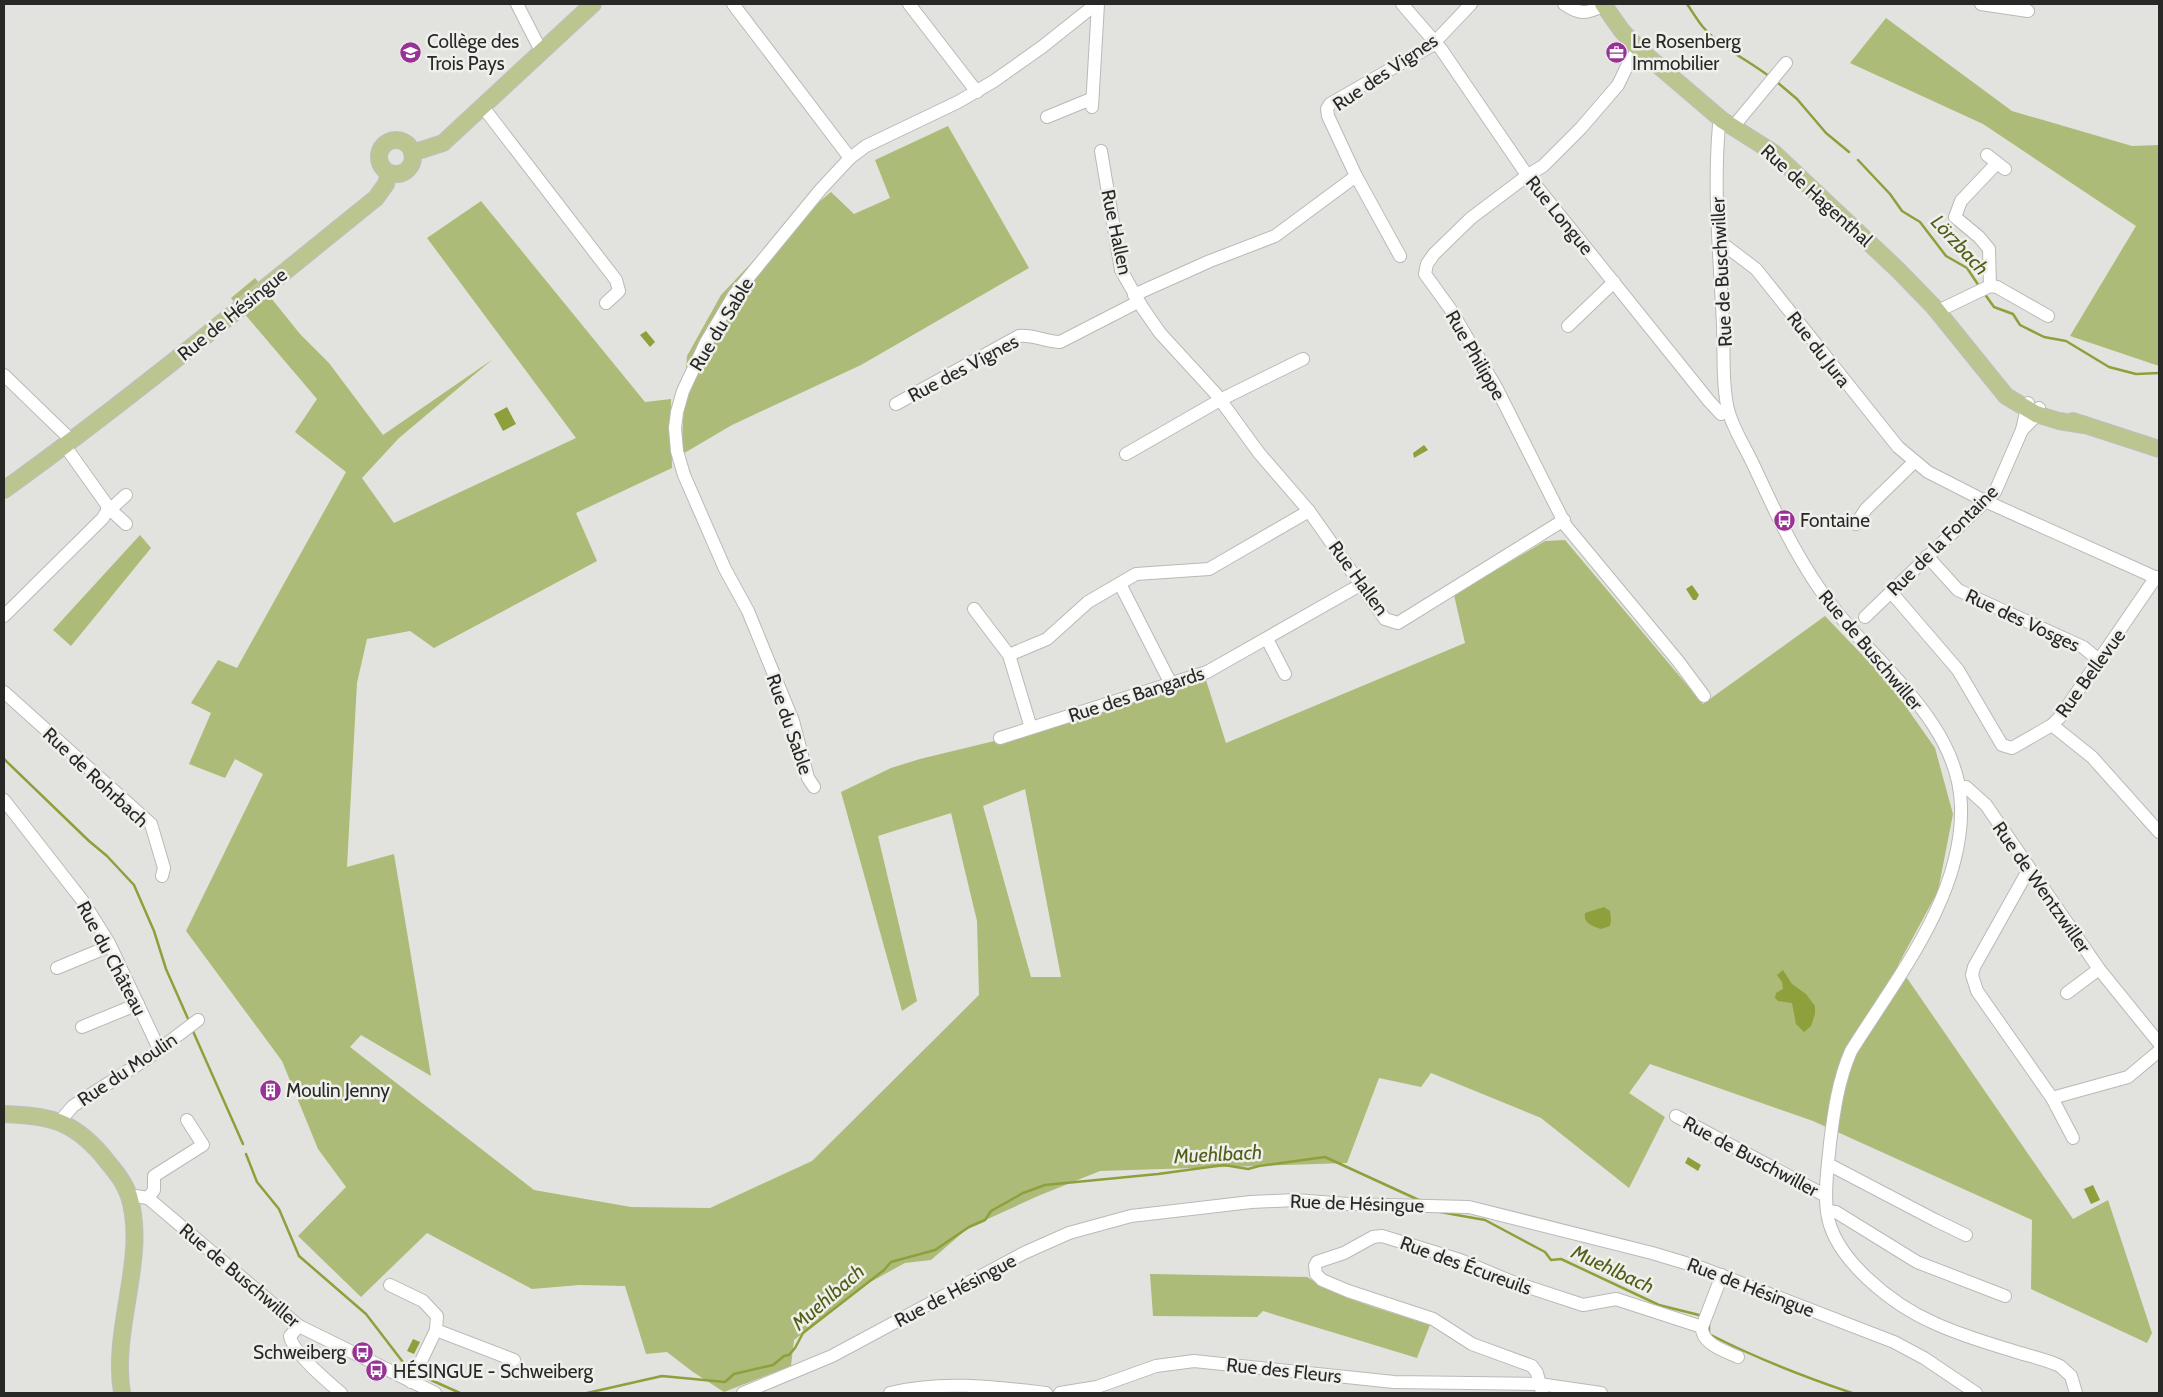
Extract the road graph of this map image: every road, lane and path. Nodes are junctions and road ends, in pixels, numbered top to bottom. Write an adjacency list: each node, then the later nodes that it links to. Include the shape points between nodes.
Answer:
1 (517, 4): 14 (street)
2 (594, 4): 14 (main road)
3 (733, 4): 22 (street)
4 (909, 4): 16 (street)
5 (1097, 4): 16 (street, Rue du Sable); 18 (street, Rue du Sable, via 1092,103)
6 (1402, 4): 12 (street, Rue Longue)
7 (1471, 4): 12 (street, Rue des Vignes)
8 (1564, 4): 9 (street, via 1579,12 1590,11)
9 (1603, 4): 13 (main road, Rue de Hagenthal)
10 (1981, 4): 11 (street)
11 (2028, 12)
12 (1435, 42): 25 (street, Rue Longue); 26 (street, Rue des Vignes, via 1330,104 1327,109)
13 (1639, 49): 19 (main road, Rue de Hagenthal); 25 (street, Rue Philippe, via 1603,104 1543,166)
14 (541, 52): 17 (main road)
15 (1786, 63): 19 (street)
16 (977, 92): 22 (street, Rue du Sable, via 866,146)
17 (483, 107): 21 (main road, via 443,143); 32 (street, via 616,280 619,291)
18 (1048, 117)
19 (1728, 123): 27 (street, Rue de Buschwiller, via 1719,125 1718,136); 33 (main road, Rue de Hagenthal, via 1788,165)
20 (1102, 151): 31 (street, Rue Hallen, via 1118,258)
21 (412, 153): 24 (main road, via 409,168 400,174); 24 (main road, via 409,147 397,140 382,148 379,159)
22 (850, 158): 75 (street, Rue du Sable, via 820,189 734,295 691,374 676,412 674,428 684,475 725,569 748,610 793,721 808,778)
23 (1996, 162): 30 (street, via 1961,201 1955,217 1989,249)
24 (389, 173): 42 (main road, Rue de Hésingue, via 376,198)
25 (1528, 175): 29 (street, Rue Longue); 51 (street, Rue Philippe, via 1471,218 1434,254 1425,274 1451,310 1497,389)
26 (1356, 176): 28 (street, Rue des Vignes); 31 (street, Rue des Vignes, via 1275,236 1210,261)
27 (1719, 240): 41 (street, Rue de Buschwiller); 45 (street, Rue du Jura, via 1756,269 1898,447)
28 (1400, 256)
29 (1614, 282): 35 (street); 41 (street, Rue Longue, via 1713,405 1721,414)
30 (1985, 288): 33 (street); 34 (street, via 1997,287)
31 (1136, 298): 38 (street, Rue Hallen, via 1160,333); 39 (street, Rue des Vignes, via 1060,342 1019,336)
32 (606, 303)
33 (1938, 311): 40 (main road, Rue de Hagenthal, via 1994,382)
34 (2048, 316)
35 (1568, 326)
36 (1303, 358): 38 (street)
37 (4, 375): 42 (street, via 66,435)
38 (1220, 400): 44 (street); 50 (street, Rue Hallen, via 1259,453)
39 (896, 404)
40 (2032, 408): 43 (main road, Rue de Hagenthal); 48 (street, Rue de la Fontaine, via 1999,485)
41 (1728, 411): 62 (street, Rue de Buschwiller, via 1787,537 1822,592)
42 (68, 444): 46 (main road, Rue de Hésingue); 49 (street)
43 (2159, 449)
44 (1126, 454)
45 (1914, 462): 48 (street, Rue du Jura); 53 (street, via 1866,509)
46 (4, 490)
47 (126, 495): 49 (street)
48 (1985, 500): 54 (street, Rue de la Fontaine); 55 (street, Rue du Jura)
49 (110, 511): 52 (street); 60 (street)
50 (1309, 511): 56 (street, via 1209,570 1136,574); 57 (street, Rue Hallen)
51 (1564, 520): 57 (street, Rue Hallen, via 1398,623 1385,619); 70 (street, Rue Philippe)
52 (126, 524)
53 (1856, 524)
54 (1927, 556): 58 (street, Rue de la Fontaine); 66 (street, Rue des Vosges, via 1958,590 2083,647)
55 (2158, 578): 66 (street, Rue Bellevue)
56 (1120, 584): 65 (street, via 1088,602 1047,639); 68 (street)
57 (1360, 585): 64 (street, Rue des Bangards)
58 (1890, 592): 61 (street, Rue de la Fontaine); 71 (street, Rue Bellevue, via 1958,670 2002,745 2018,747)
59 (974, 609): 65 (street)
60 (4, 616)
61 (1865, 617): 62 (street, Rue de la Fontaine); 63 (street, Rue de la Fontaine)
62 (1848, 623): 63 (street, Rue de Buschwiller)
63 (1858, 635): 74 (street, Rue de Buschwiller, via 1918,704 1937,732)
64 (1267, 639): 67 (street); 68 (street, Rue des Bangards, via 1207,672)
65 (1009, 655): 72 (street)
66 (2100, 661): 71 (street, Rue Bellevue)
67 (1284, 674)
68 (1171, 684): 72 (street, Rue des Bangards)
69 (4, 692): 81 (street, Rue de Rohrbach, via 151,824 164,868)
70 (1704, 696)
71 (2052, 725): 79 (street, via 2092,757)
72 (1031, 728): 73 (street, Rue des Bangards)
73 (1000, 738)
74 (1959, 786): 77 (street, Rue de Buschwiller); 78 (street, Rue de Wentzwiller, via 1966,787)
75 (814, 787)
76 (4, 800): 82 (street, Rue du Château, via 82,900)
77 (1961, 801): 78 (street, Rue de Wentzwiller, via 1977,801); 98 (street, Rue de Buschwiller, via 1958,850 1940,902 1925,933 1844,1067 1838,1087)
78 (1986, 805): 80 (street, Rue de Wentzwiller)
79 (2159, 832)
80 (2029, 869): 84 (street, Rue de Wentzwiller); 92 (street, via 1972,976 1977,991)
81 (162, 876)
82 (110, 946): 83 (street); 86 (street, Rue du Château)
83 (57, 968)
84 (2099, 969): 85 (street, Rue de Wentzwiller); 89 (street, Rue de Wentzwiller)
85 (2067, 993)
86 (138, 1004): 88 (street); 90 (street, Rue du Château)
87 (193, 1023): 90 (street, Rue du Moulin)
88 (82, 1027)
89 (2159, 1043)
90 (159, 1049): 96 (street, Rue du Moulin, via 73,1106)
91 (2159, 1051): 92 (street, via 2128,1077)
92 (2052, 1098): 97 (street)
93 (4, 1114): 96 (main road, via 40,1115)
94 (1676, 1116): 99 (street, Rue de Buschwiller)
95 (187, 1120): 101 (street, via 202,1145 154,1176 154,1190)
96 (60, 1121): 100 (main road, via 92,1144 119,1175)
97 (2073, 1138)
98 (1828, 1164): 99 (street, Rue de Buschwiller); 103 (street, Rue de Buschwiller)
99 (1826, 1190): 102 (street)
100 (129, 1195): 101 (street); 114 (main road, via 135,1224 133,1260 120,1341)
101 (148, 1198): 108 (street, Rue de Buschwiller)
102 (1827, 1211): 106 (street, via 1836,1212 1917,1262); 123 (street, via 1831,1227 1845,1251 1870,1280 1895,1301 1948,1330 2060,1366 2070,1376)
103 (1966, 1235)
104 (1722, 1275): 107 (street); 117 (street, Rue de Hésingue, via 1652,1252 1469,1207 1268,1200 1184,1208 1110,1221 1038,1246 840,1352); 122 (street, Rue de Hésingue, via 1894,1342)
105 (390, 1284): 109 (street, via 423,1301 437,1316)
106 (2005, 1296)
107 (1704, 1320): 110 (street, via 1702,1336); 113 (street, Rue des Écureuils, via 1616,1299 1583,1305 1510,1281 1460,1260 1382,1236 1317,1262 1316,1274 1322,1280 1433,1320 1464,1341 1532,1366)
108 (299, 1326): 112 (street, Rue de Buschwiller); 115 (street, via 290,1336 290,1341)
109 (436, 1330): 111 (street); 112 (street)
110 (1738, 1357)
111 (514, 1360)
112 (411, 1382): 116 (street, Rue de Buschwiller)
113 (1541, 1389): 120 (street, Rue des Fleurs, via 1394,1382 1187,1361 1156,1366 1097,1387); 121 (street, Rue des Fleurs)
114 (122, 1393)
115 (341, 1393)
116 (435, 1393)
117 (743, 1393)
118 (890, 1393): 119 (street, via 964,1386)
119 (1046, 1393)
120 (1060, 1393)
121 (1601, 1393)
122 (1976, 1393)
123 (2076, 1393)

